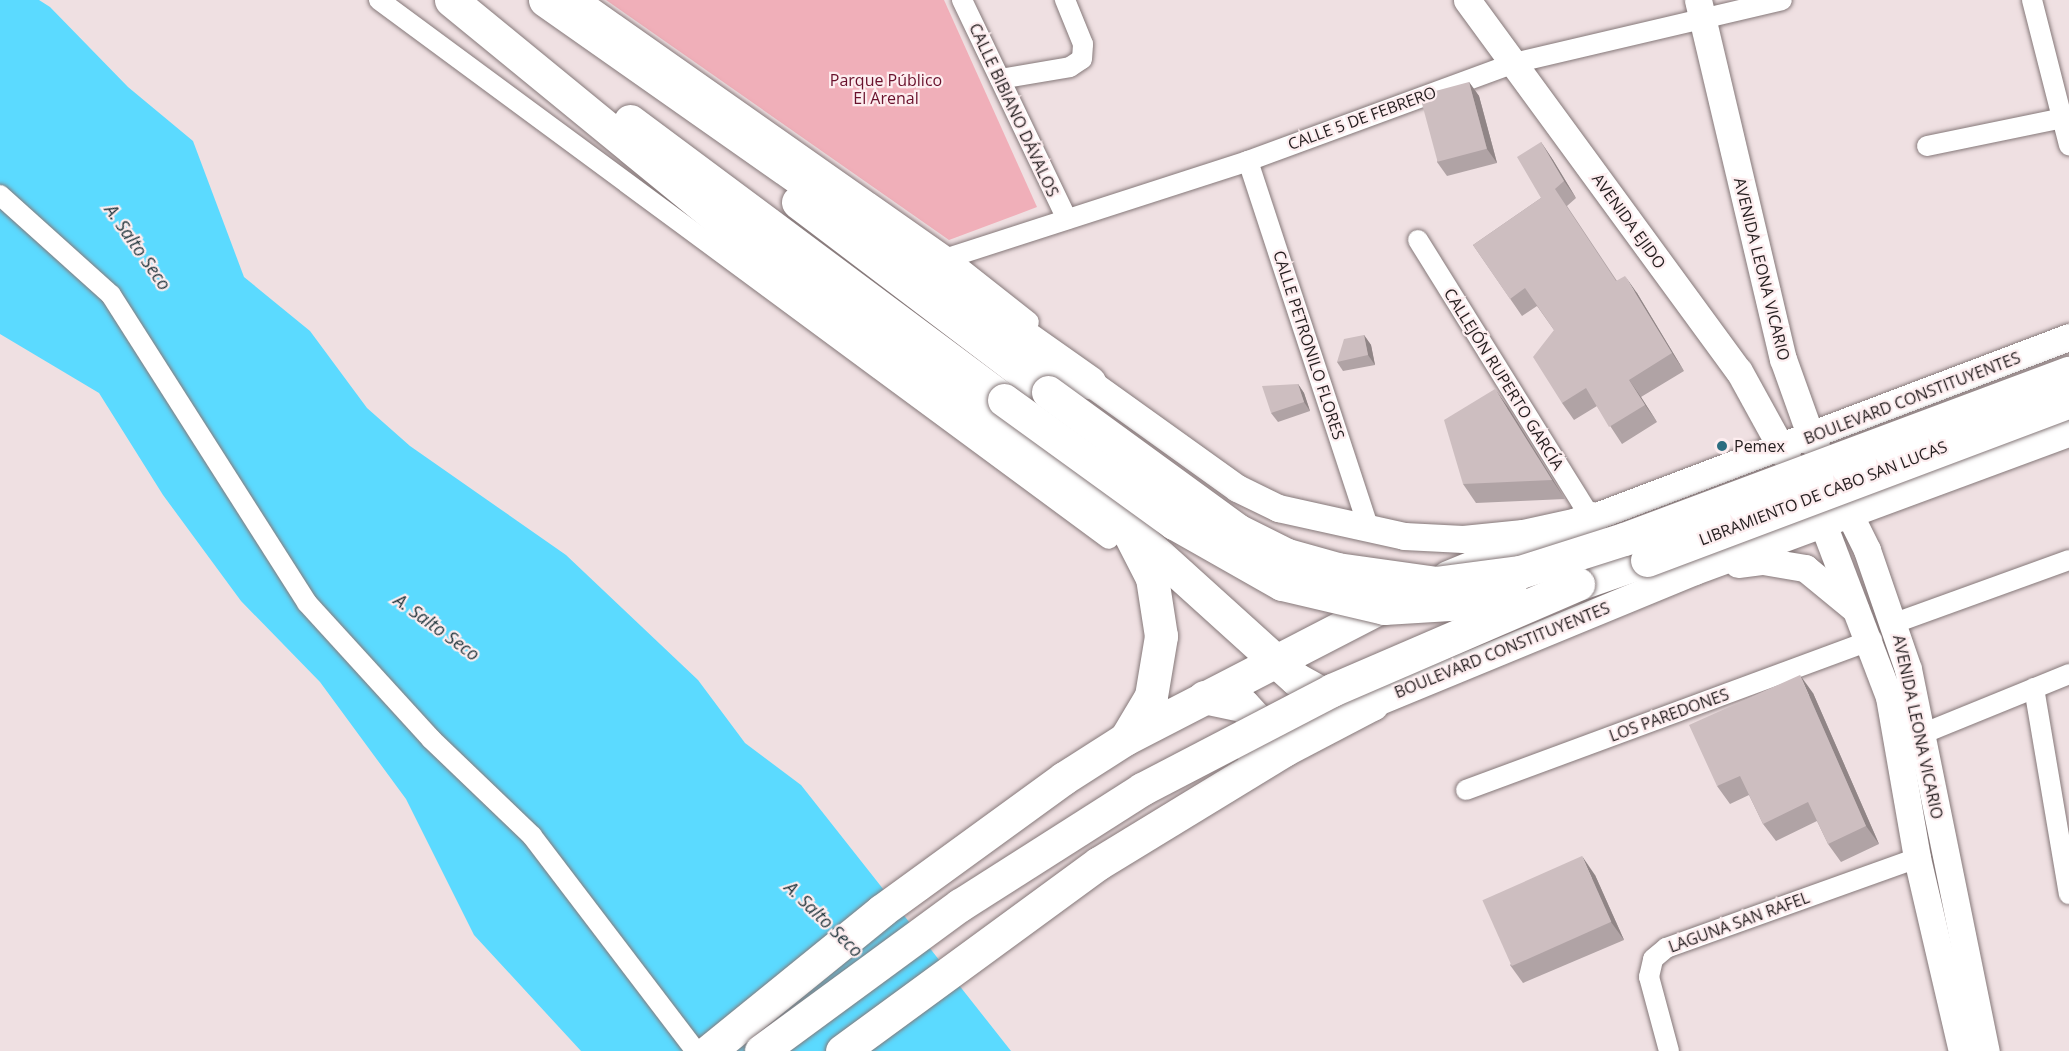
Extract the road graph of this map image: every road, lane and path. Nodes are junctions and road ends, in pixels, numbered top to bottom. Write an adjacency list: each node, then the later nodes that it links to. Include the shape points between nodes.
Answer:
1 (379, 0): 37 (street)
2 (451, 0): 37 (highway, via 788,276)
3 (471, 0): 41 (highway, bridge, via 759,222 1216,550 1306,592 1356,605 1418,610 1517,600)
4 (544, 0): 25 (highway, BOULEVARD CONSTITUYENTES, bridge, via 1048,392 1237,530 1287,555 1337,568 1389,579 1476,581 1623,539); 26 (highway)
5 (581, 0): 21 (street)
6 (962, 0): 13 (street, CALLE BIBIANO DÁVALOS)
7 (1065, 0): 13 (street, via 1083,44 1082,59 1070,67)
8 (1467, 0): 12 (street, AVENIDA EJIDO)
9 (1782, 0): 11 (street, CALLE 5 DE FEBRERO)
10 (2032, 0): 14 (street)
11 (1700, 10): 12 (street, CALLE 5 DE FEBRERO); 23 (street, AVENIDA LEONA VICARIO)
12 (1514, 63): 17 (street, CALLE 5 DE FEBRERO); 24 (street, AVENIDA EJIDO)
13 (1000, 79): 19 (street, CALLE BIBIANO DÁVALOS)
14 (2063, 118): 15 (street); 16 (street)
15 (2069, 145)
16 (1926, 146)
17 (1248, 161): 19 (street, CALLE 5 DE FEBRERO); 38 (street, CALLE PETRONILO FLORES)
18 (0, 195): 58 (street, via 111,295 307,603 431,739 532,836)
19 (1067, 219): 21 (street, CALLE 5 DE FEBRERO)
20 (1418, 240): 35 (street, CALLEJÓN RUPERTO GARCÍA)
21 (948, 258): 26 (street, via 1086,366)
22 (2069, 337): 28 (street, BOULEVARD CONSTITUYENTES)
23 (1782, 359): 24 (street); 30 (street, AVENIDA LEONA VICARIO)
24 (1739, 371): 31 (street, AVENIDA EJIDO)
25 (2069, 373)
26 (1089, 382): 38 (street, BOULEVARD CONSTITUYENTES, via 1237,488 1278,508)
27 (2069, 401): 41 (highway, LIBRAMIENTO DE CABO SAN LUCAS, bridge)
28 (1888, 407): 30 (street, BOULEVARD CONSTITUYENTES); 32 (street, via 1868,432 1868,461 1890,483)
29 (2069, 433): 32 (street, BOULEVARD CONSTITUYENTES)
30 (1811, 437): 31 (street, BOULEVARD CONSTITUYENTES); 34 (street, AVENIDA LEONA VICARIO)
31 (1782, 449): 33 (street, BOULEVARD CONSTITUYENTES); 36 (street, AVENIDA LEONA VICARIO)
32 (1920, 489): 34 (street, BOULEVARD CONSTITUYENTES)
33 (1646, 496): 35 (street, BOULEVARD CONSTITUYENTES); 40 (street, via 1678,505 1698,525 1699,554)
34 (1852, 514): 36 (street, BOULEVARD CONSTITUYENTES); 43 (street, AVENIDA LEONA VICARIO)
35 (1591, 518): 38 (street, BOULEVARD CONSTITUYENTES, via 1523,533 1463,539); 45 (highway, via 1405,595)
36 (1823, 524): 40 (street, BOULEVARD CONSTITUYENTES); 42 (street, AVENIDA LEONA VICARIO)
37 (1115, 529): 45 (highway); 51 (highway, via 1152,578 1161,636 1151,696)
38 (1369, 530)
39 (2069, 560): 43 (street)
40 (1687, 574): 42 (street, via 1784,562 1805,568); 49 (street, BOULEVARD CONSTITUYENTES)
41 (1578, 584): 60 (highway, bridge, via 1332,690 1142,789 960,905)
42 (1859, 612): 44 (street, AVENIDA LEONA VICARIO)
43 (1895, 623): 50 (street, AVENIDA LEONA VICARIO)
44 (1872, 640): 53 (street, LOS PAREDONES); 55 (street, AVENIDA LEONA VICARIO, via 1889,697)
45 (1275, 659): 48 (highway); 49 (highway, via 1324,697)
46 (2069, 674): 47 (street)
47 (2034, 688): 50 (street); 54 (street)
48 (1204, 697): 51 (highway); 52 (highway, via 1243,705 1254,717 1259,739)
49 (1372, 704): 52 (highway)
50 (1922, 734): 57 (street, AVENIDA LEONA VICARIO)
51 (1125, 739): 59 (highway, via 1064,778 881,910)
52 (1247, 771): 61 (highway, via 1099,863)
53 (1466, 790)
54 (2060, 797): 56 (street)
55 (1917, 858): 62 (street, LAGUNA SAN RAFEL, via 1666,948 1653,959 1649,977); 63 (street, AVENIDA LEONA VICARIO)
56 (2069, 894)
57 (1975, 1000): 64 (street, AVENIDA LEONA VICARIO); 65 (street)
58 (696, 1051)
59 (709, 1051)
60 (761, 1051)
61 (842, 1051)
62 (1670, 1051)
63 (1964, 1051)
64 (1986, 1051)
65 (2000, 1051)

